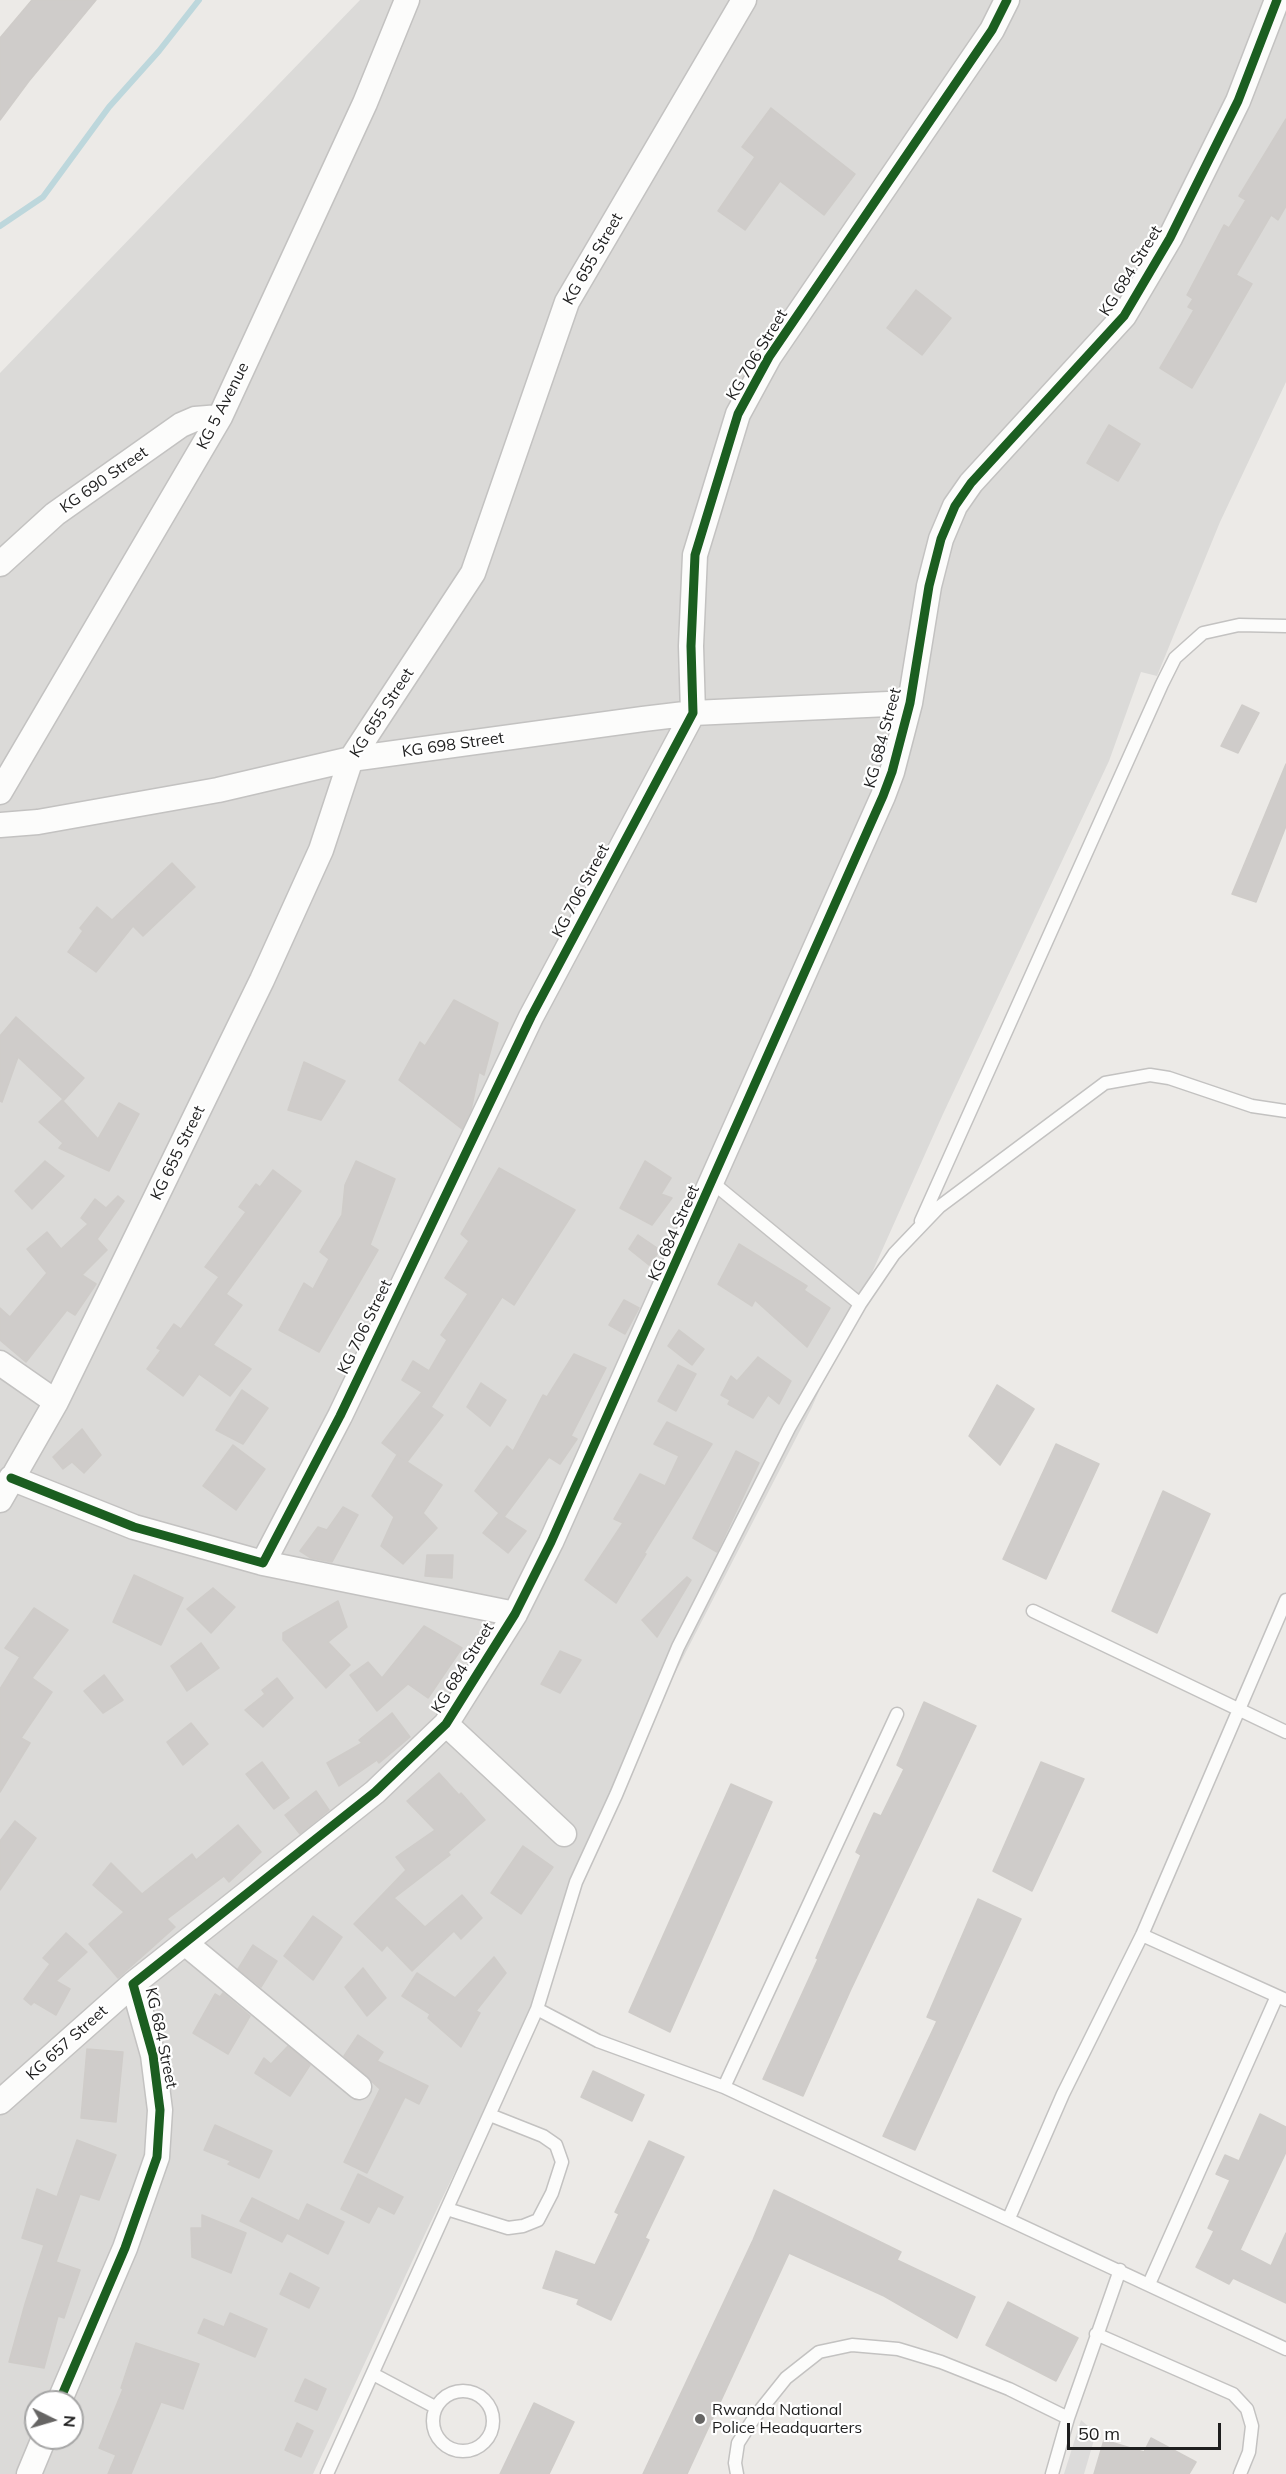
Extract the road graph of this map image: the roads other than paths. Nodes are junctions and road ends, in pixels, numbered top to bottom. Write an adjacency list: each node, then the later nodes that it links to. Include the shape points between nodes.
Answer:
1 (408, 0): 5 (street, KG 5 Avenue, via 365,103)
2 (744, 0): 10 (street, KG 655 Street, via 567,302 472,573)
3 (1007, 0): 9 (street, KG 706 Street, via 992,30 769,357 738,414 695,555 690,646)
4 (1277, 0): 8 (street, KG 684 Street, via 1233,112 1170,238 1124,315 971,483 955,506 941,539 929,586)
5 (219, 417): 6 (street, KG 690 Street, via 181,425 55,514); 11 (street, KG 5 Avenue)
6 (0, 564)
7 (1286, 626): 15 (lane, via 1239,625 1203,633 1175,658)
8 (910, 703): 9 (street, KG 698 Street); 14 (street, KG 684 Street, via 884,796)
9 (693, 713): 10 (street, KG 698 Street); 21 (street, KG 706 Street, via 531,1017 345,1405)
10 (351, 759): 12 (street, KG 698 Street, via 218,790 38,822); 18 (street, KG 655 Street, via 321,850 262,980)
11 (0, 792)
12 (0, 825)
13 (1286, 1111): 15 (lane, via 1252,1106 1150,1075 1105,1083 939,1207)
14 (713, 1183): 16 (lane); 24 (street, KG 684 Street)
15 (918, 1228): 16 (lane, via 894,1254)
16 (860, 1304): 34 (lane, via 789,1428 678,1647 576,1881)
17 (0, 1363): 18 (street)
18 (56, 1402): 19 (street, KG 655 Street)
19 (11, 1478): 20 (street, KG 655 Street); 21 (street, via 134,1527)
20 (0, 1500)
21 (263, 1563): 24 (street)
22 (1286, 1600): 25 (lane)
23 (1033, 1611): 25 (lane)
24 (515, 1614): 27 (street, KG 684 Street)
25 (1239, 1710): 28 (lane); 30 (lane)
26 (897, 1714): 35 (lane)
27 (446, 1724): 29 (street); 31 (street, KG 684 Street, via 375,1792)
28 (1286, 1732)
29 (564, 1834)
30 (1142, 1935): 33 (lane); 40 (lane, via 1063,2094)
31 (186, 1942): 32 (street, KG 684 Street); 36 (street)
32 (133, 1984): 37 (street, KG 657 Street); 46 (street, KG 684 Street, via 153,2055 160,2110 157,2157 125,2248)
33 (1282, 1998): 42 (lane)
34 (537, 2008): 35 (lane, via 598,2041); 38 (lane)
35 (724, 2086): 40 (lane)
36 (359, 2087)
37 (0, 2102)
38 (490, 2115): 39 (lane); 39 (lane, via 556,2145 562,2162 552,2193 538,2220 523,2226 508,2228)
39 (447, 2209): 45 (lane)
40 (1009, 2218): 41 (lane)
41 (1120, 2270): 42 (lane); 43 (lane)
42 (1149, 2284): 44 (lane)
43 (1096, 2334): 48 (lane); 54 (lane, via 1233,2394 1247,2409 1252,2426 1250,2452)
44 (1286, 2349)
45 (373, 2374): 47 (lane); 51 (lane)
46 (64, 2390)
47 (435, 2407): 47 (lane, via 448,2393 467,2390 484,2398 493,2415 491,2434 477,2448 459,2451 441,2443 433,2426)
48 (1068, 2418): 52 (lane, via 941,2362 898,2349 852,2345 819,2352 786,2378 738,2443); 53 (lane)
49 (39, 2450): 50 (street)
50 (28, 2474)
51 (327, 2474)
52 (737, 2474)
53 (1052, 2474)
54 (1240, 2474)

